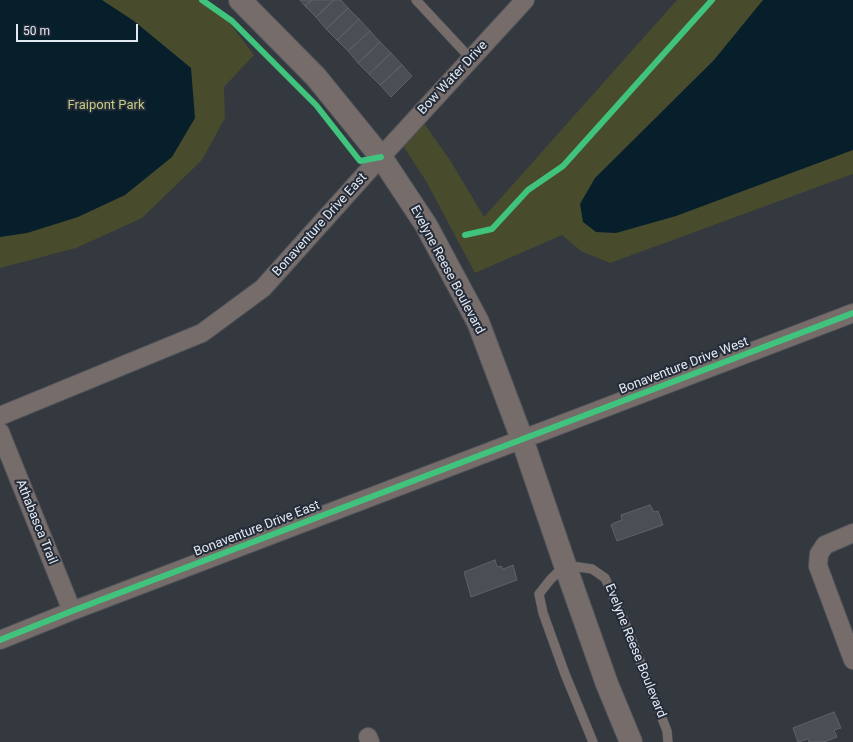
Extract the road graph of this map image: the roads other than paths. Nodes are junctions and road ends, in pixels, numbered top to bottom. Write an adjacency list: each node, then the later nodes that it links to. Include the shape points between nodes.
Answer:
1 (416, 0): 4 (lane)
2 (526, 0): 4 (street, Bow Water Drive)
3 (242, 1): 5 (street, Evelyne Reese Boulevard, via 316,77)
4 (471, 59): 5 (street, Bow Water Drive)
5 (381, 157): 7 (street, Bonaventure Drive East, via 263,288 202,333); 9 (street, Evelyne Reese Boulevard, via 426,225 478,322)
6 (853, 313): 9 (street, Bonaventure Drive West)
7 (0, 416)
8 (0, 432): 12 (street, Athabasca Trail)
9 (522, 440): 11 (street, Evelyne Reese Boulevard); 12 (street, Bonaventure Drive East)
10 (853, 533): 14 (street, via 825,545 819,554 818,566)
11 (565, 565): 15 (lane, via 539,594 555,647); 16 (street, Evelyne Reese Boulevard, via 607,684); 17 (lane, Evelyne Reese Boulevard, via 592,569 606,578 661,717)
12 (72, 612): 13 (street, Bonaventure Drive East)
13 (0, 640)
14 (853, 660)
15 (593, 742)
16 (631, 742)
17 (668, 742)

